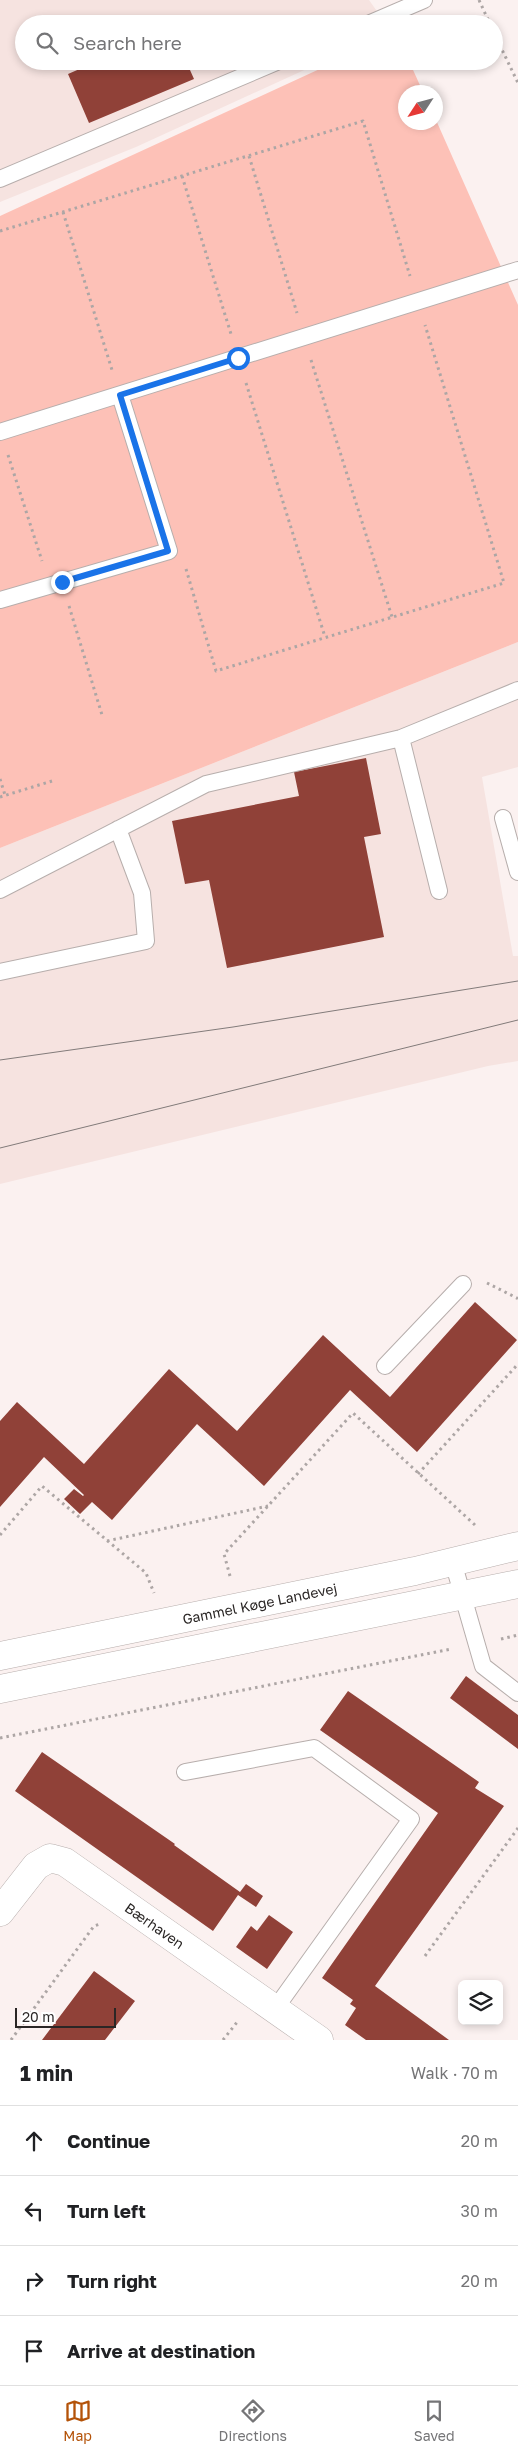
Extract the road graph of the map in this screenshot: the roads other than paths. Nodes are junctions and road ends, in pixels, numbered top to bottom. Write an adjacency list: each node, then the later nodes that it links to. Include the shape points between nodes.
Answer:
1 (424, 0): 2 (lane)
2 (389, 15)
3 (258, 70): 4 (lane)
4 (0, 178)
5 (518, 270): 6 (lane)
6 (120, 395): 7 (lane); 8 (lane, via 168,551)
7 (0, 432)
8 (0, 600)
9 (518, 690): 10 (lane)
10 (401, 738): 12 (lane, via 206,784); 15 (lane)
11 (503, 818): 13 (lane)
12 (118, 829): 14 (lane); 16 (lane, via 142,893 146,941)
13 (518, 872)
14 (0, 890)
15 (439, 891)
16 (0, 972)
17 (463, 1284): 18 (lane)
18 (385, 1366)
19 (510, 1548): 20 (main road, Gammel Køge Landevej)
20 (453, 1562): 22 (lane); 23 (main road, Gammel Køge Landevej)
21 (518, 1584): 22 (main road)
22 (462, 1594): 24 (main road); 25 (lane, via 483,1666)
23 (0, 1656)
24 (0, 1689)
25 (518, 1694)
26 (185, 1772): 28 (lane, via 314,1748 411,1819)
27 (0, 1912): 28 (main road, Bærhaven, via 36,1866 50,1858 65,1862)
28 (275, 2009): 29 (main road, Bærhaven)
29 (319, 2040)

